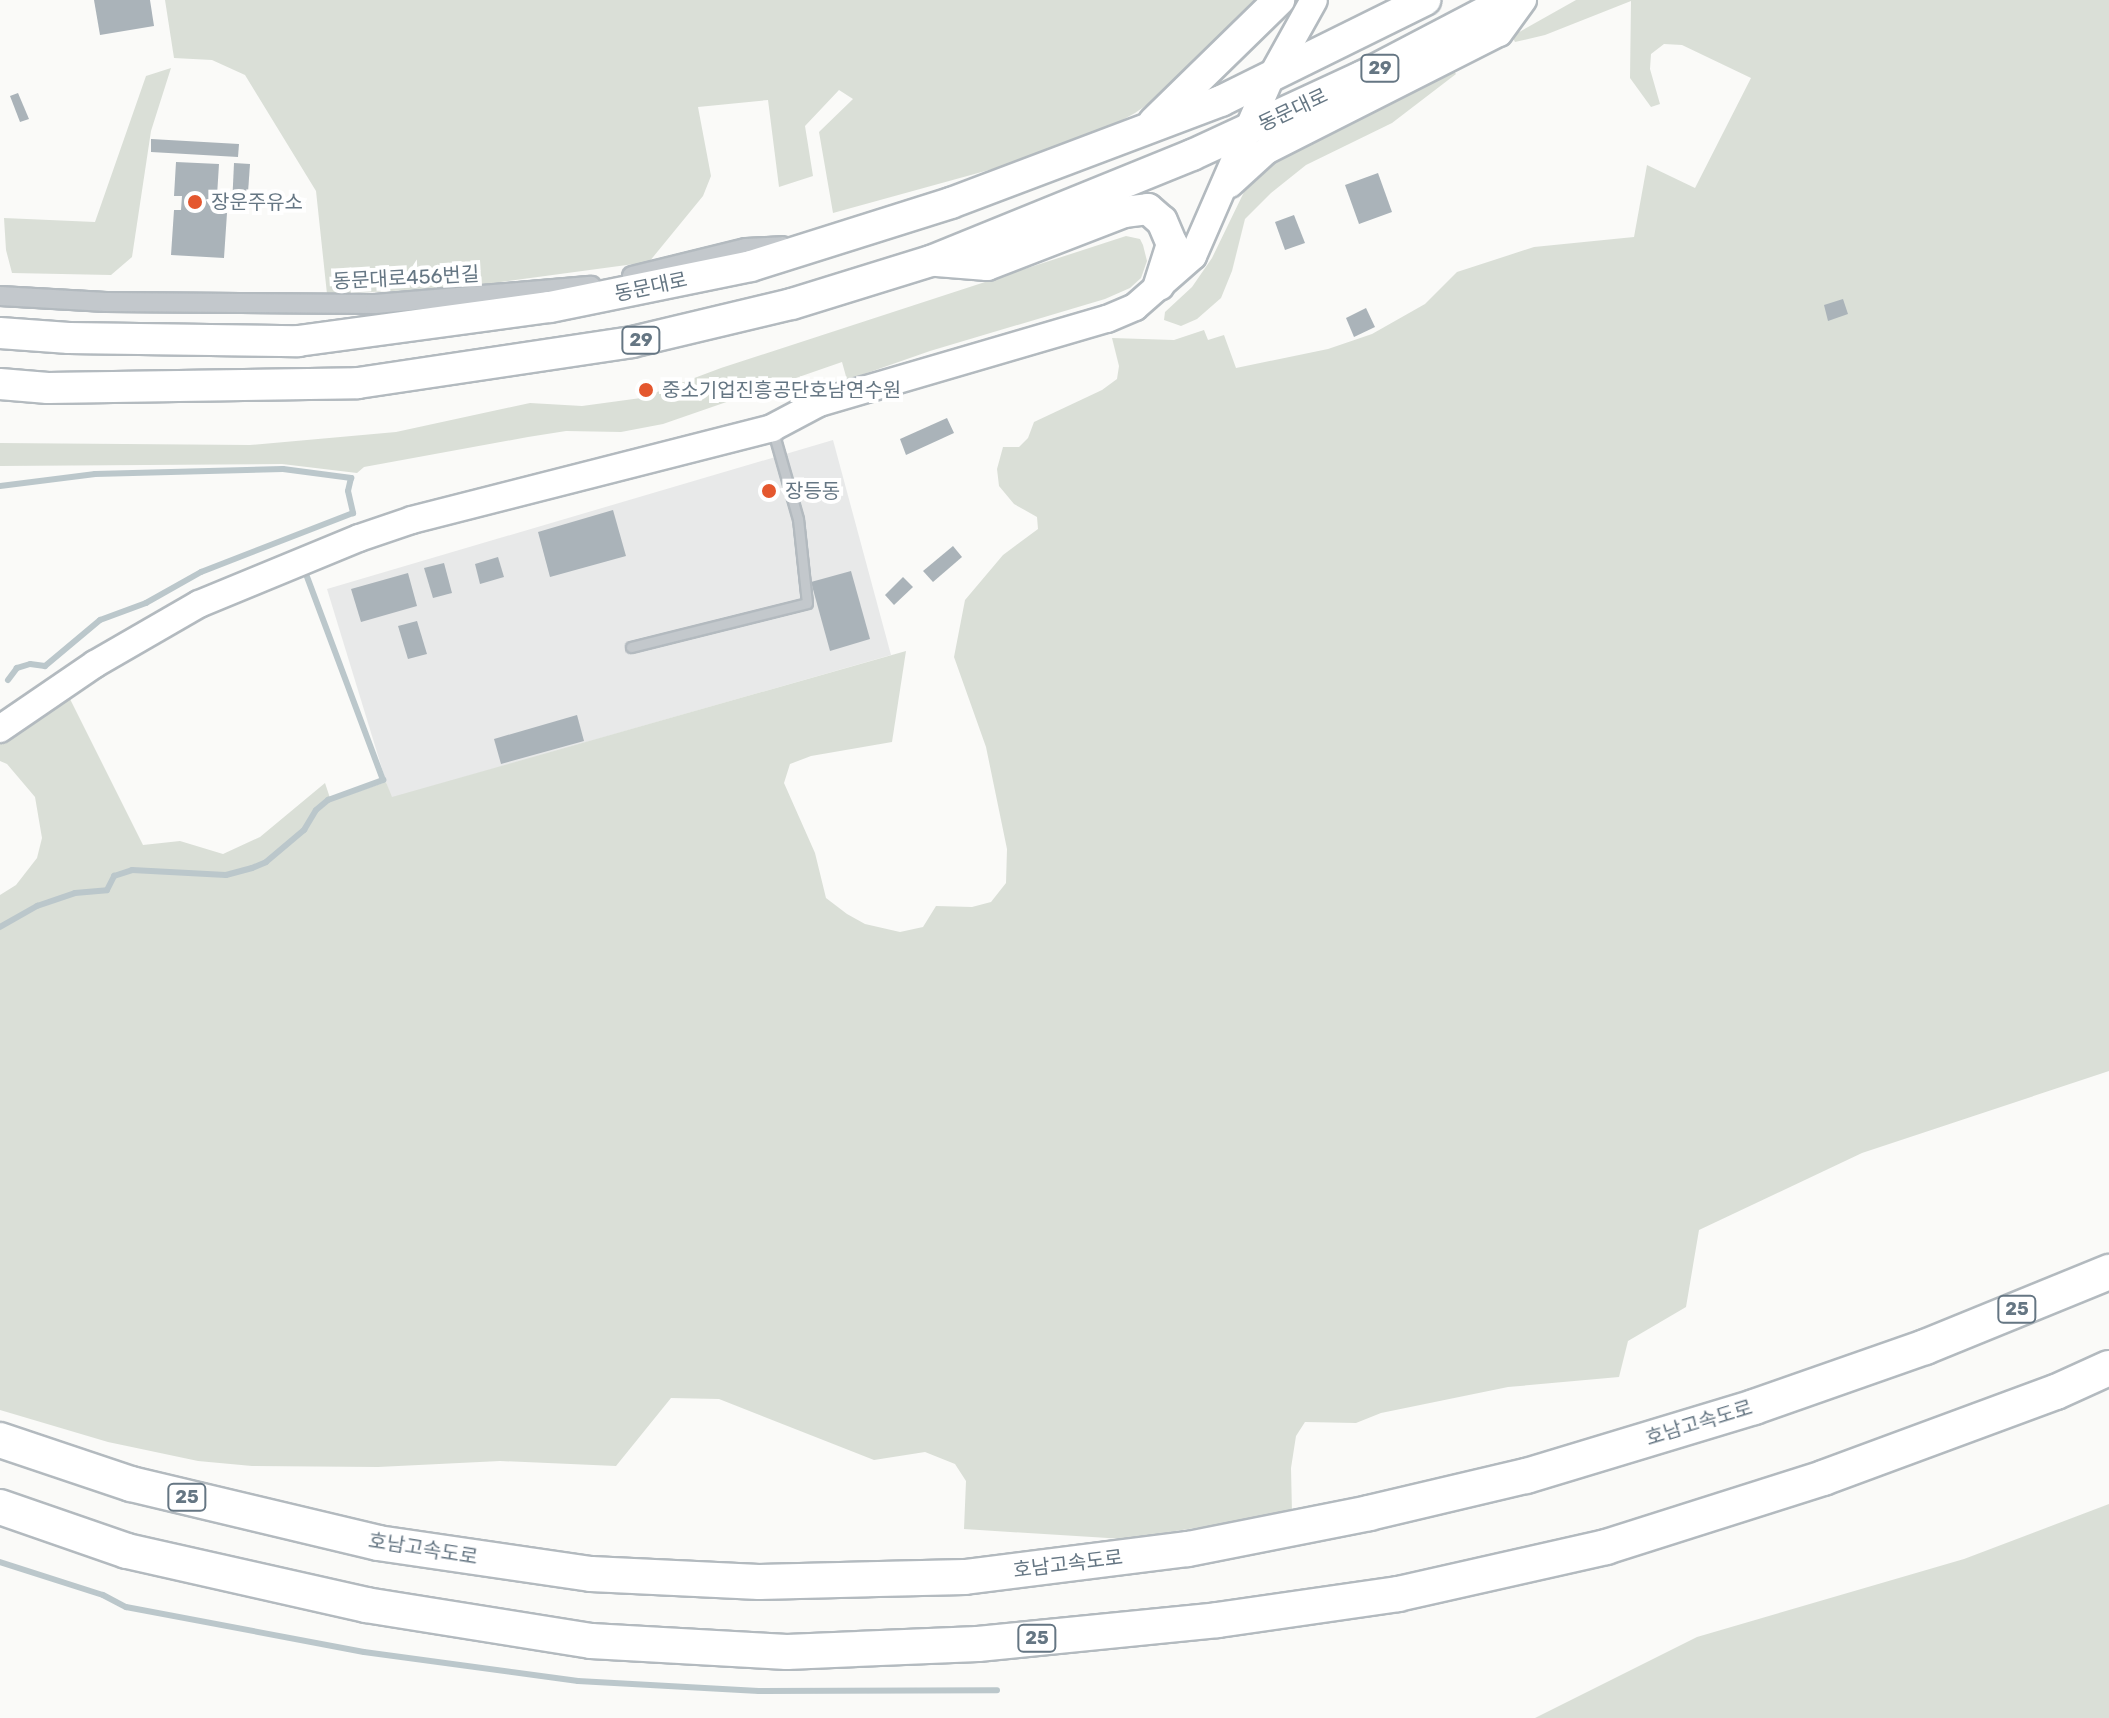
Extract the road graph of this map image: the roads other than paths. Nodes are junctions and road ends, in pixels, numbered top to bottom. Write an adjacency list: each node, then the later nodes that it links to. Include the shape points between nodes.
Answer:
1 (1279, 0): 7 (main road)
2 (1314, 0): 6 (street, 동문대로)
3 (1425, 0): 6 (main road, 동문대로 / 29)
4 (1508, 0): 8 (main road, 동문대로 / 29)
5 (1523, 0): 9 (street, via 1499,33 1266,151)
6 (1270, 79): 7 (main road, 동문대로 / 29); 8 (street, 동문대로)
7 (1144, 131): 10 (main road, 동문대로 / 29, via 951,203)
8 (1249, 131): 9 (street); 11 (main road, 동문대로 / 29)
9 (1222, 192): 12 (street, via 1193,256)
10 (809, 245): 13 (street, 동문대로456번길, via 746,248 588,286 375,304); 14 (main road, 동문대로 / 29, via 751,266 550,307 298,341)
11 (931, 261): 12 (main road, via 987,265 1124,212 1148,209 1162,221 1172,244); 16 (main road, 동문대로 / 29, via 792,304 542,357 358,383)
12 (1159, 285): 18 (street, via 1135,307 1107,319 819,403)
13 (0, 296)
14 (0, 333)
15 (0, 384): 16 (main road, 동문대로 / 29)
16 (48, 388): 17 (main road)
17 (0, 398)
18 (772, 428): 19 (lane, via 798,519 807,603); 20 (street, via 412,520 228,589 95,664)
19 (631, 647)
20 (0, 729)
21 (2109, 1251): 23 (highway, via 2024,1287)
22 (2109, 1272): 23 (highway, 호남고속도로 / 25)
23 (1925, 1347): 25 (highway, 호남고속도로 / 25, via 1754,1407 1526,1476 1188,1549 965,1577 759,1582 591,1574 378,1543 131,1484)
24 (2109, 1368): 26 (highway, 25, via 1823,1478 1606,1547 1398,1594 1218,1620 978,1644 787,1652 591,1641 366,1605 201,1568 127,1551)
25 (0, 1440)
26 (0, 1507)

